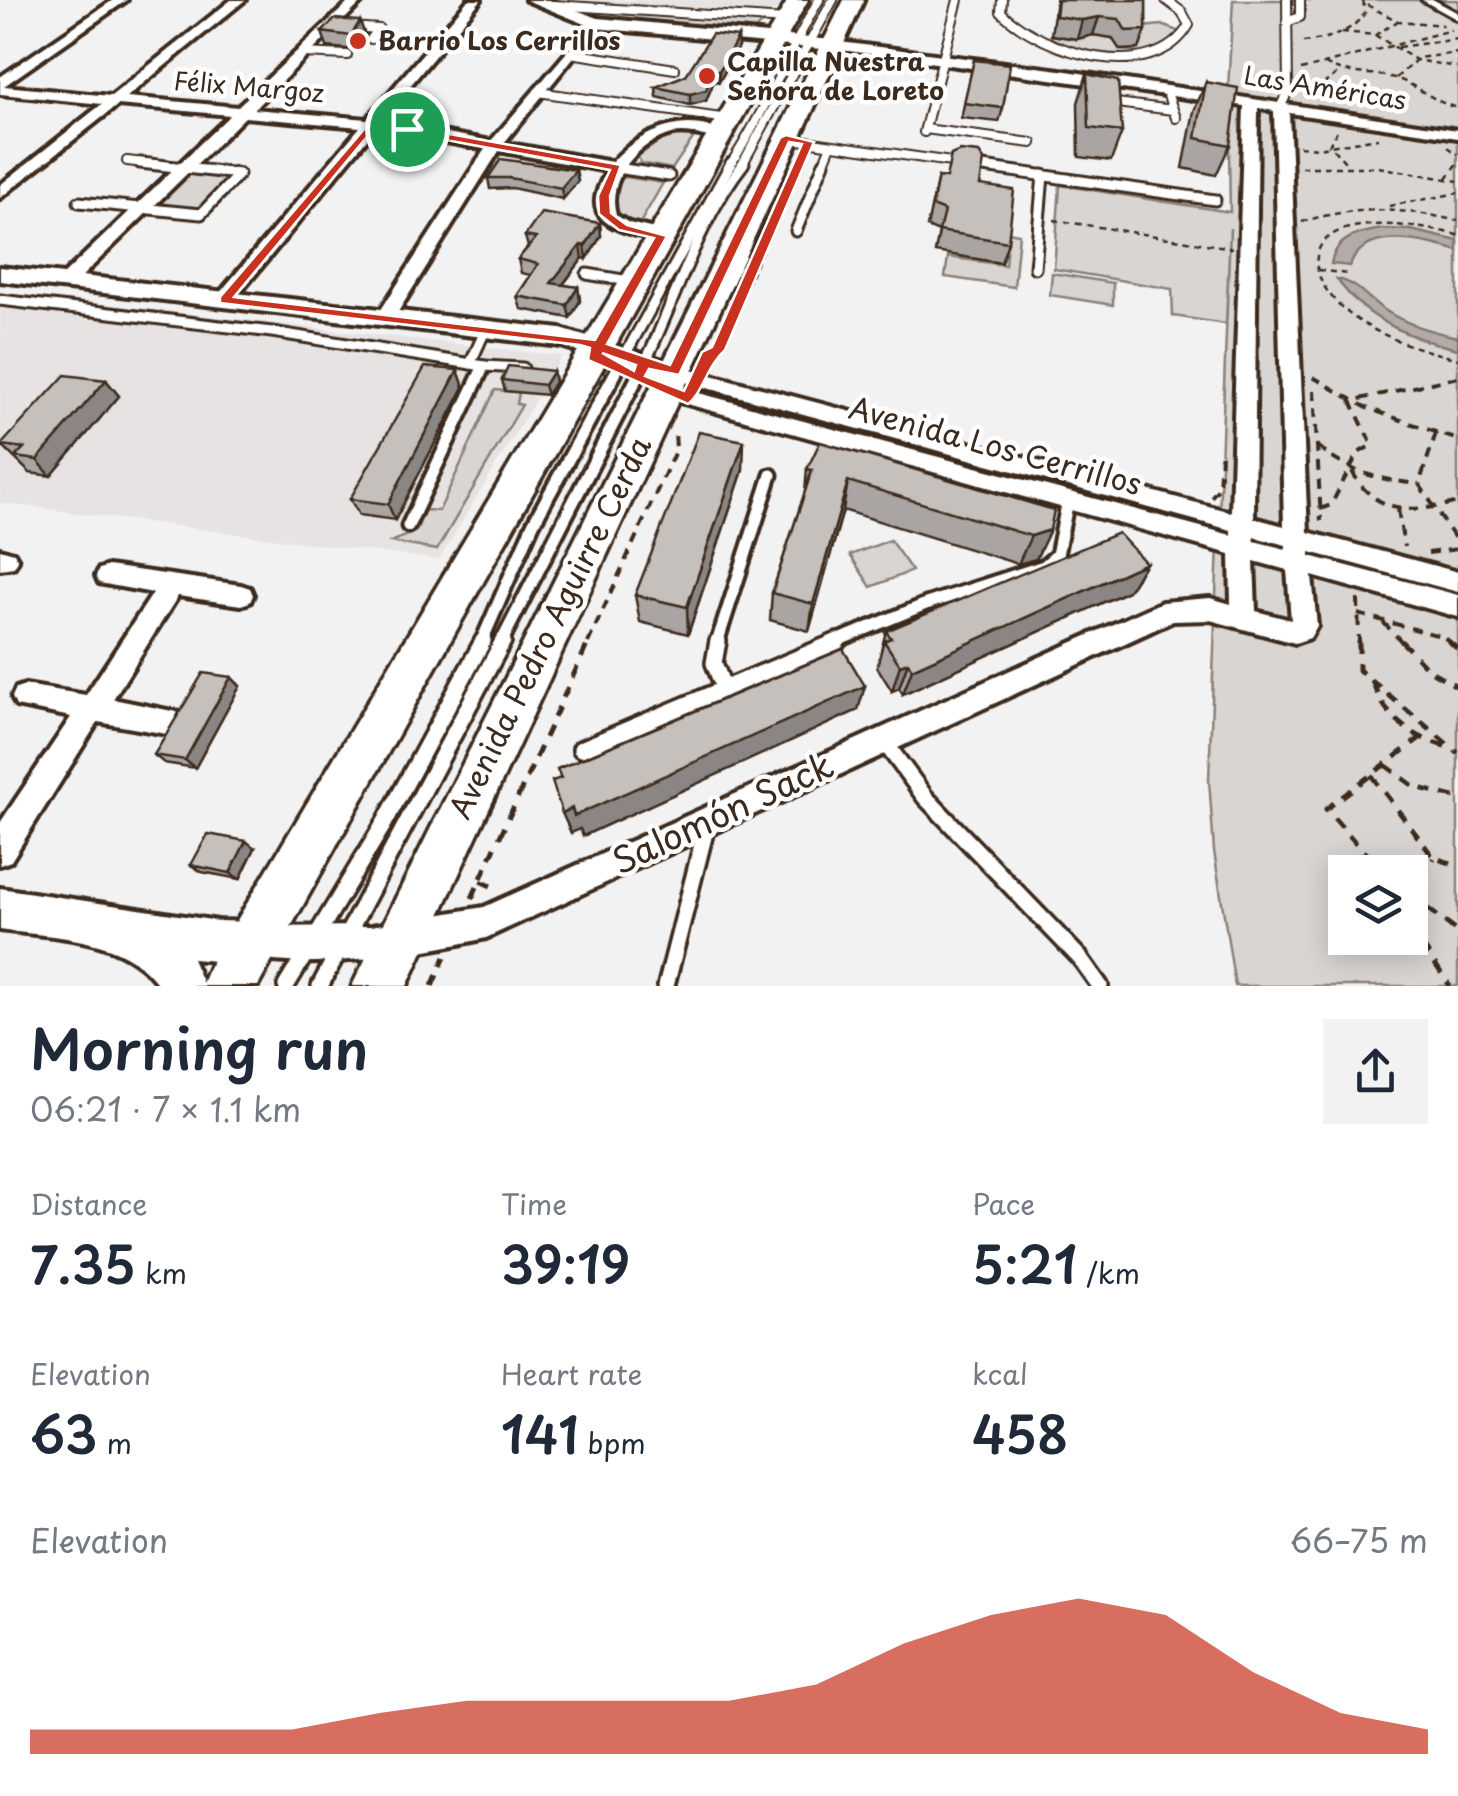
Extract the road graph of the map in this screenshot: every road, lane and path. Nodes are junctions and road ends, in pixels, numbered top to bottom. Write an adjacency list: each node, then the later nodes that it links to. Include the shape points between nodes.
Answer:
1 (121, 0): 43 (street)
2 (240, 0): 47 (street)
3 (358, 0): 22 (street)
4 (476, 0): 57 (street)
5 (534, 0): 18 (street, Las Américas)
6 (614, 0): 18 (lane)
7 (798, 0): 26 (main road, Avenida Pedro Aguirre Cerda)
8 (819, 0): 26 (lane)
9 (833, 0): 26 (lane)
10 (854, 0): 26 (main road, Avenida Pedro Aguirre Cerda)
11 (958, 0): 35 (lane)
12 (1002, 0): 13 (lane, via 1010,26 1029,38 1056,49 1121,57 1174,48 1186,37 1189,24)
13 (1166, 0)
14 (1287, 0): 21 (lane)
15 (1300, 0): 21 (lane, via 1300,17)
16 (1427, 0): 19 (street)
17 (1364, 2): 20 (path); 24 (path, via 1361,20)
18 (600, 16): 26 (street, Las Américas); 32 (street)
19 (1458, 17)
20 (1398, 21): 23 (path); 25 (path)
21 (1287, 22): 29 (lane)
22 (332, 25): 27 (lane, via 379,29); 31 (street)
23 (1458, 27): 30 (path)
24 (1342, 32): 25 (path); 29 (path)
25 (1375, 35): 30 (path)
26 (800, 37): 35 (street, Las Américas); 58 (main road, Avenida Pedro Aguirre Cerda); 61 (main road, Avenida Pedro Aguirre Cerda); 109 (lane, via 754,130 723,175); 109 (lane, via 752,153)
27 (372, 39)
28 (1458, 39): 30 (path)
29 (1287, 43): 41 (lane)
30 (1394, 47): 36 (path); 37 (path)
31 (304, 53): 34 (lane); 53 (street)
32 (570, 53): 39 (lane); 45 (street)
33 (1458, 53): 36 (path)
34 (346, 54)
35 (944, 58): 44 (street, Las Américas); 63 (lane, via 924,131)
36 (1416, 60): 38 (path); 42 (path)
37 (1325, 64): 40 (path); 41 (path)
38 (1456, 67)
39 (675, 69)
40 (1338, 73): 42 (path); 55 (path, via 1313,92)
41 (1286, 74): 51 (lane)
42 (1396, 78): 52 (path, via 1438,106)
43 (0, 86): 47 (street, Félix Margoz)
44 (1166, 90): 49 (street, Las Américas); 50 (lane, via 1174,114)
45 (538, 92): 54 (lane); 65 (street)
46 (1109, 92): 50 (lane)
47 (116, 100): 53 (street, Félix Margoz); 78 (street)
48 (1100, 101): 50 (lane)
49 (1251, 102): 51 (street, Las Américas); 125 (street)
50 (1116, 103)
51 (1282, 106): 55 (street, Las Américas); 127 (street)
52 (1458, 108)
53 (242, 112): 57 (street, Félix Margoz); 71 (street)
54 (685, 113): 58 (lane); 59 (lane)
55 (1323, 113): 56 (street, Las Américas)
56 (1362, 119): 60 (street, Las Américas); 66 (path, via 1336,131)
57 (372, 124): 65 (street, Félix Margoz); 102 (street)
58 (723, 127): 59 (street); 92 (main road, Avenida Pedro Aguirre Cerda)
59 (674, 130): 73 (street, via 645,142)
60 (1458, 134)
61 (786, 138): 64 (lane); 109 (main road, Avenida Pedro Aguirre Cerda)
62 (1380, 138): 66 (path)
63 (1032, 143)
64 (831, 144): 74 (lane); 90 (lane)
65 (495, 145): 73 (street, Félix Margoz); 103 (street)
66 (1330, 145): 67 (path); 70 (path)
67 (1299, 146)
68 (127, 160): 71 (lane)
69 (1458, 164): 76 (path)
70 (1348, 165): 72 (path); 76 (path)
71 (185, 167): 83 (street); 83 (lane, via 238,174 201,214)
72 (1301, 167)
73 (617, 168): 75 (lane, Félix Margoz); 92 (street, via 604,196 606,214 623,227)
74 (1043, 175): 80 (lane); 85 (lane)
75 (669, 176)
76 (1447, 178): 77 (path)
77 (1458, 181)
78 (0, 193)
79 (1458, 194): 82 (path)
80 (1216, 200)
81 (79, 202): 83 (lane)
82 (1380, 207): 84 (path); 87 (path)
83 (141, 209): 99 (street)
84 (1397, 209): 88 (path); 89 (path)
85 (1040, 218): 93 (path); 94 (lane)
86 (775, 220): 109 (path, via 718,350)
87 (1302, 222)
88 (1458, 222)
89 (1402, 224): 91 (path); 95 (path, via 1370,224 1332,236 1317,250)
90 (796, 231)
91 (1458, 234)
92 (661, 236): 100 (main road, Avenida Pedro Aguirre Cerda)
93 (1232, 248)
94 (1035, 268)
95 (1317, 269): 98 (path); 105 (path, via 1336,301 1364,322)
96 (0, 274): 99 (street, Avenida Los Cerrillos)
97 (587, 274): 100 (lane)
98 (1348, 274)
99 (66, 282): 102 (street, Avenida Los Cerrillos)
100 (635, 282): 109 (main road, Avenida Pedro Aguirre Cerda)
101 (0, 300): 106 (lane)
102 (224, 300): 103 (street, Avenida Los Cerrillos)
103 (384, 319): 104 (street, Avenida Los Cerrillos)
104 (485, 330): 106 (lane); 109 (street, Avenida Los Cerrillos, via 521,334)
105 (1458, 359)
106 (470, 364): 107 (lane)
107 (484, 366): 108 (lane); 124 (lane)
108 (527, 369)
109 (632, 371): 119 (street, Avenida Los Cerrillos); 125 (street, Avenida Los Cerrillos); 163 (path, via 674,429 676,450); 165 (main road, Avenida Pedro Aguirre Cerda); 166 (lane); 167 (lane, via 534,524 482,642 385,822); 169 (main road, Avenida Pedro Aguirre Cerda)
110 (1313, 377): 112 (path)
111 (1458, 377): 112 (path)
112 (1351, 401): 113 (path); 116 (path, via 1372,442)
113 (1436, 433): 114 (path); 118 (path)
114 (1458, 440)
115 (1317, 446): 116 (path)
116 (1352, 471): 118 (path); 121 (path, via 1336,485 1331,504); 123 (path, via 1368,496)
117 (771, 475): 142 (lane, via 715,649)
118 (1419, 484): 122 (path)
119 (1068, 500): 125 (street, Avenida Los Cerrillos); 142 (lane, via 1057,554 1044,566 926,604)
120 (1458, 502): 122 (path)
121 (1320, 509)
122 (1433, 509): 123 (path); 126 (path)
123 (1398, 510): 128 (path)
124 (408, 526)
125 (1242, 535): 127 (street, Avenida Los Cerrillos); 137 (street)
126 (1458, 546): 129 (path)
127 (1299, 550): 131 (street, Avenida Los Cerrillos); 135 (street, Avenida Los Cerrillos); 137 (street, Salomón Sack, via 1304,626 1295,632)
128 (1405, 552)
129 (1422, 556)
130 (108, 576): 132 (street)
131 (1458, 582)
132 (172, 585): 133 (street); 144 (street)
133 (241, 595)
134 (1358, 596): 136 (path)
135 (1458, 606)
136 (1358, 614): 138 (path); 140 (path, via 1359,670)
137 (1244, 617): 147 (street, Salomón Sack, via 1171,610)
138 (1382, 620): 139 (path, via 1444,637); 141 (path, via 1430,670)
139 (1458, 650)
140 (1373, 683): 146 (path, via 1393,719); 148 (path)
141 (1458, 687)
142 (724, 689): 149 (lane)
143 (25, 697): 144 (street)
144 (92, 708): 145 (street); 155 (street)
145 (168, 721)
146 (1420, 738): 148 (path); 151 (path)
147 (883, 740): 154 (street, Salomón Sack); 176 (lane, via 925,796)
148 (1451, 748): 150 (path)
149 (581, 750)
150 (1458, 753)
151 (1385, 764): 152 (path); 153 (path, via 1415,787)
152 (1371, 775): 156 (path, via 1326,809); 157 (path)
153 (1458, 798)
154 (708, 821): 163 (street, Salomón Sack, via 521,908); 175 (lane)
155 (0, 850)
156 (1368, 855)
157 (1434, 858): 158 (path); 159 (path)
158 (1458, 865)
159 (1428, 868)
160 (0, 909): 162 (street, Salomón Sack)
161 (1428, 910): 164 (path)
162 (118, 929): 169 (street, Salomón Sack); 170 (street, Salomón Sack, via 154,947)
163 (458, 930): 165 (street, Salomón Sack); 174 (path)
164 (1458, 932)
165 (402, 938): 166 (street, Salomón Sack); 173 (main road, Avenida Pedro Aguirre Cerda)
166 (343, 945): 167 (street, Salomón Sack); 172 (lane)
167 (308, 946): 169 (street, Salomón Sack); 171 (lane)
168 (1428, 954): 177 (path)
169 (240, 964)
170 (182, 986)
171 (286, 986)
172 (320, 986)
173 (379, 986)
174 (432, 986)
175 (666, 986)
176 (1100, 986)
177 (1450, 986)

